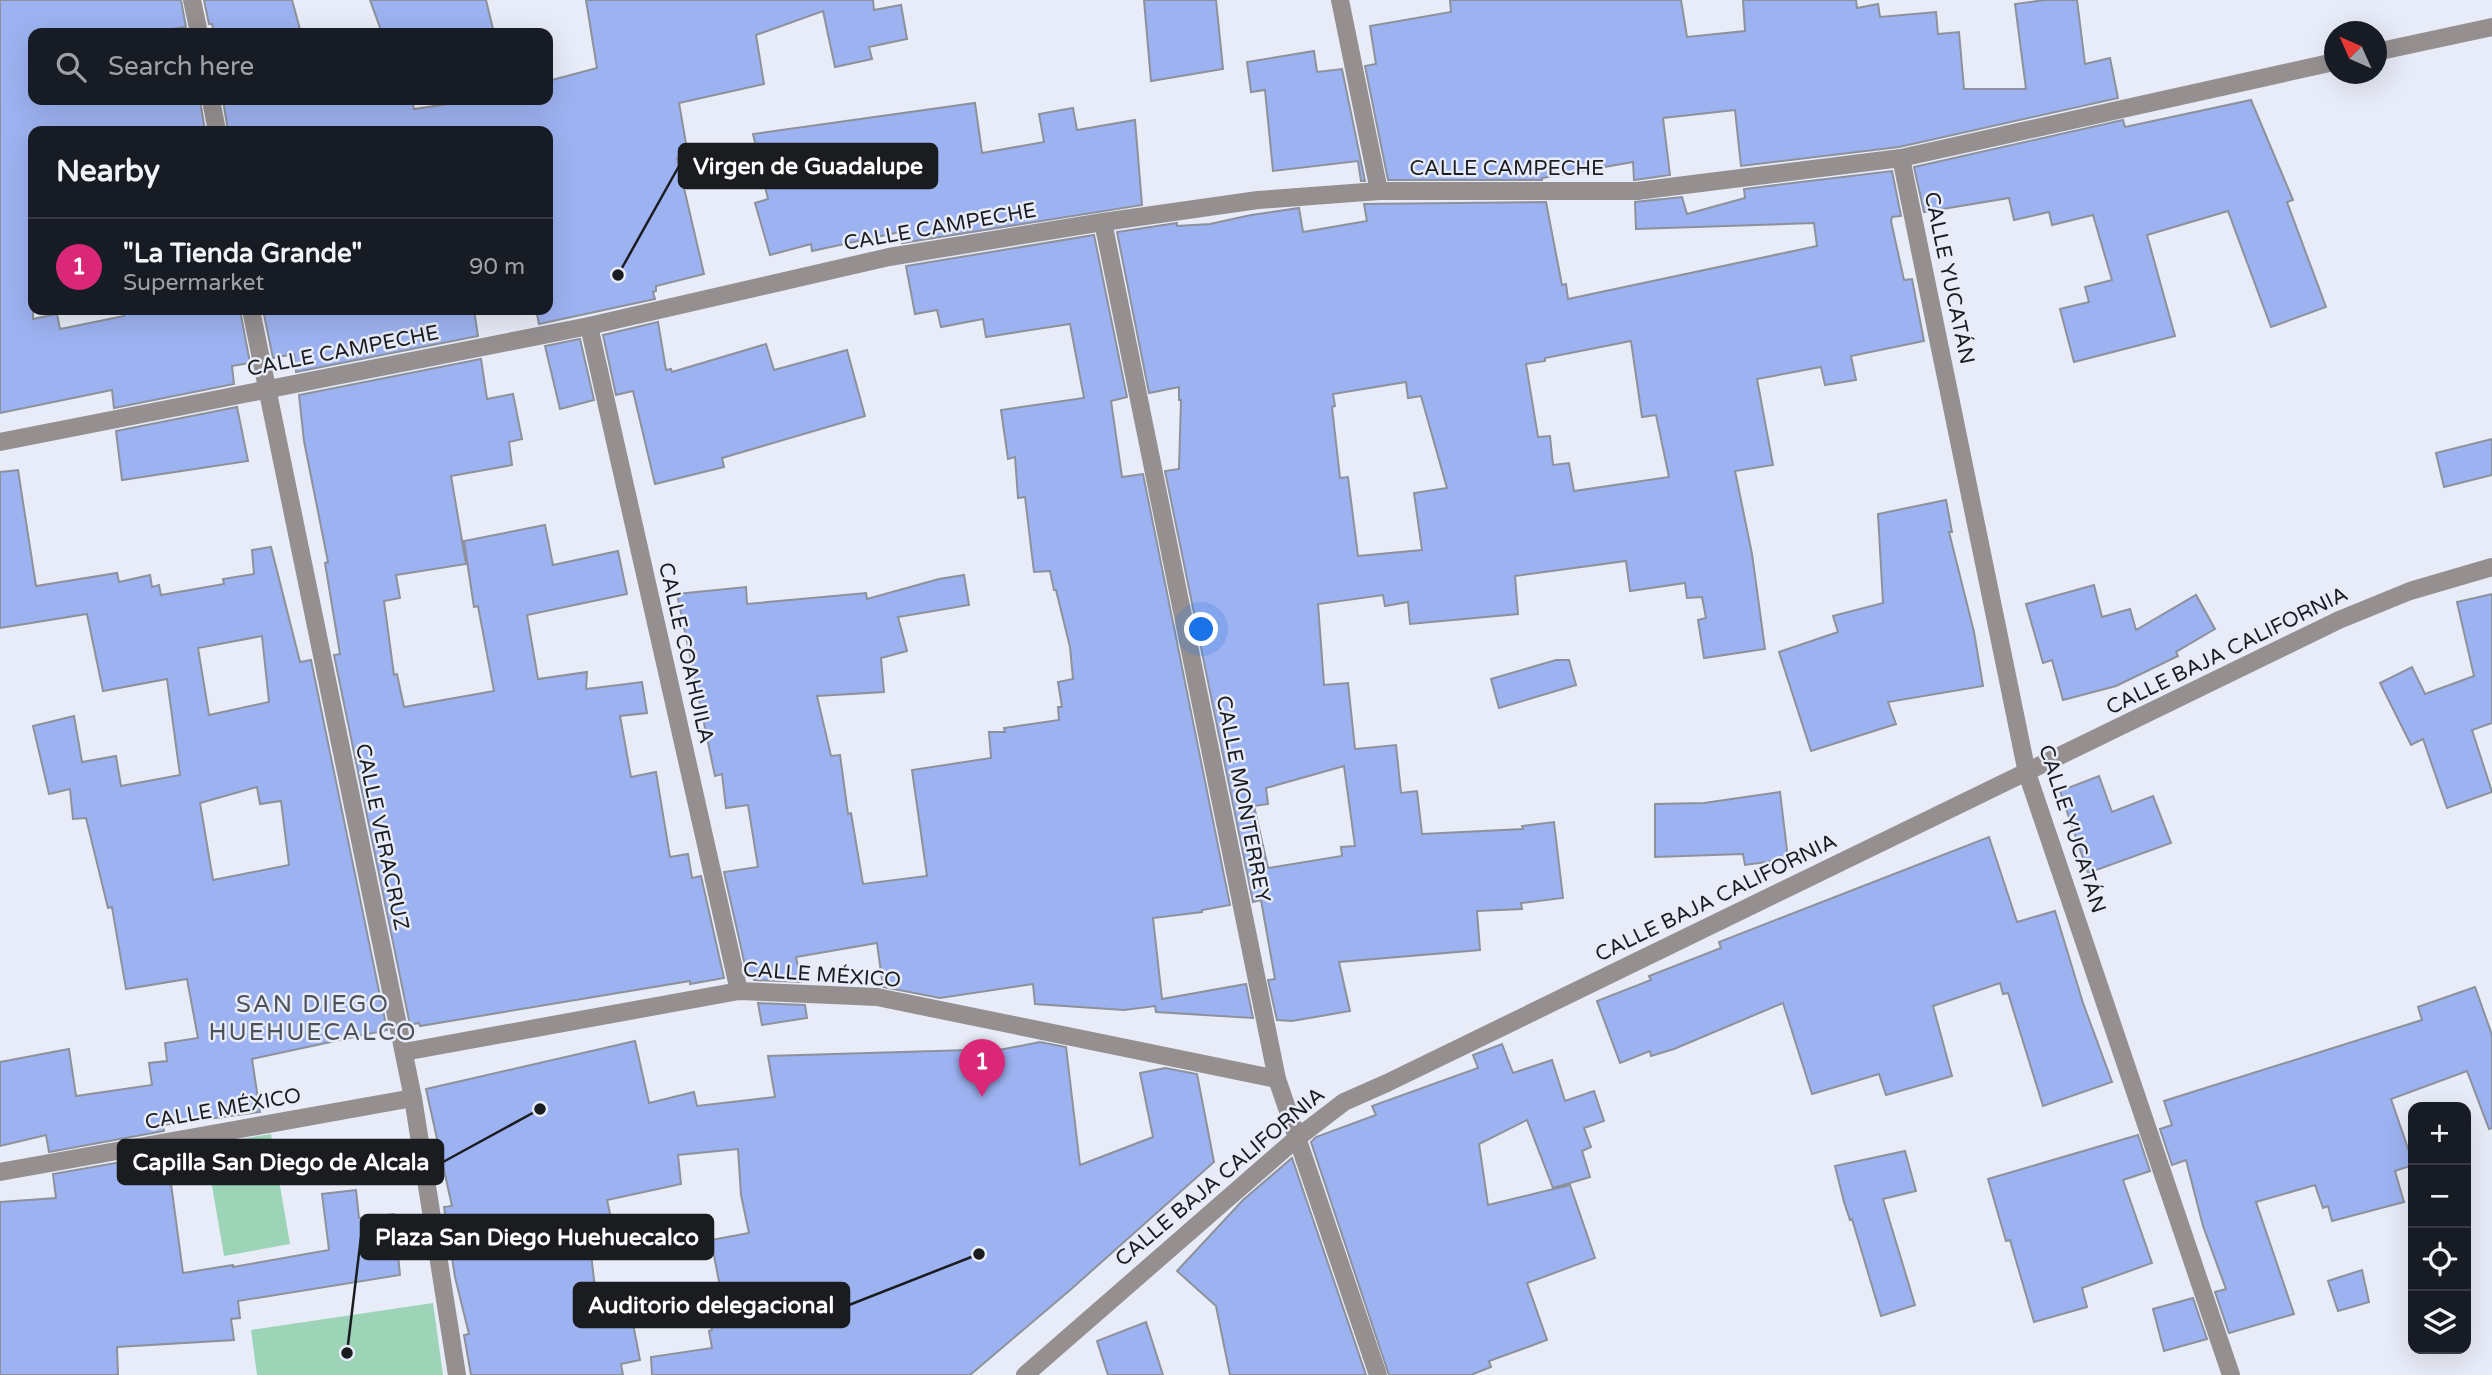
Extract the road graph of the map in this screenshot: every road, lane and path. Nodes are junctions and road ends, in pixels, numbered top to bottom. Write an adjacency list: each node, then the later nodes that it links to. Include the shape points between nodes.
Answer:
1 (192, 0): 4 (street)
2 (1340, 0): 10 (street)
3 (2492, 27): 5 (street)
4 (198, 28)
5 (2387, 50)
6 (2324, 64): 9 (street, CALLE CAMPECHE)
7 (212, 105): 8 (street)
8 (216, 126)
9 (1901, 158): 10 (street, CALLE CAMPECHE, via 1637,191); 17 (street, CALLE YUCATÁN)
10 (1378, 191): 11 (street, CALLE CAMPECHE, via 1258,200)
11 (1103, 222): 13 (street, CALLE CAMPECHE, via 889,257); 20 (street, CALLE MONTERREY)
12 (252, 315): 14 (street, CALLE VERACRUZ)
13 (589, 326): 14 (street, CALLE CAMPECHE); 18 (street, CALLE COAHUILA)
14 (266, 390): 15 (street, CALLE CAMPECHE); 19 (street, CALLE VERACRUZ)
15 (0, 442)
16 (2492, 567): 17 (street, CALLE BAJA CALIFORNIA, via 2410,591 2339,620)
17 (2027, 773): 22 (street, CALLE BAJA CALIFORNIA, via 1344,1102); 27 (street, CALLE YUCATÁN)
18 (739, 991): 19 (street, CALLE MÉXICO); 20 (street, CALLE MÉXICO, via 877,997)
19 (404, 1052): 21 (street, CALLE VERACRUZ)
20 (1277, 1079): 22 (street, CALLE MONTERREY)
21 (413, 1098): 23 (street, CALLE MÉXICO); 24 (street, CALLE VERACRUZ)
22 (1297, 1138): 25 (street, CALLE BAJA CALIFORNIA); 26 (street, CALLE MONTERREY)
23 (0, 1172)
24 (457, 1375)
25 (1025, 1375)
26 (1378, 1375)
27 (2231, 1375)

